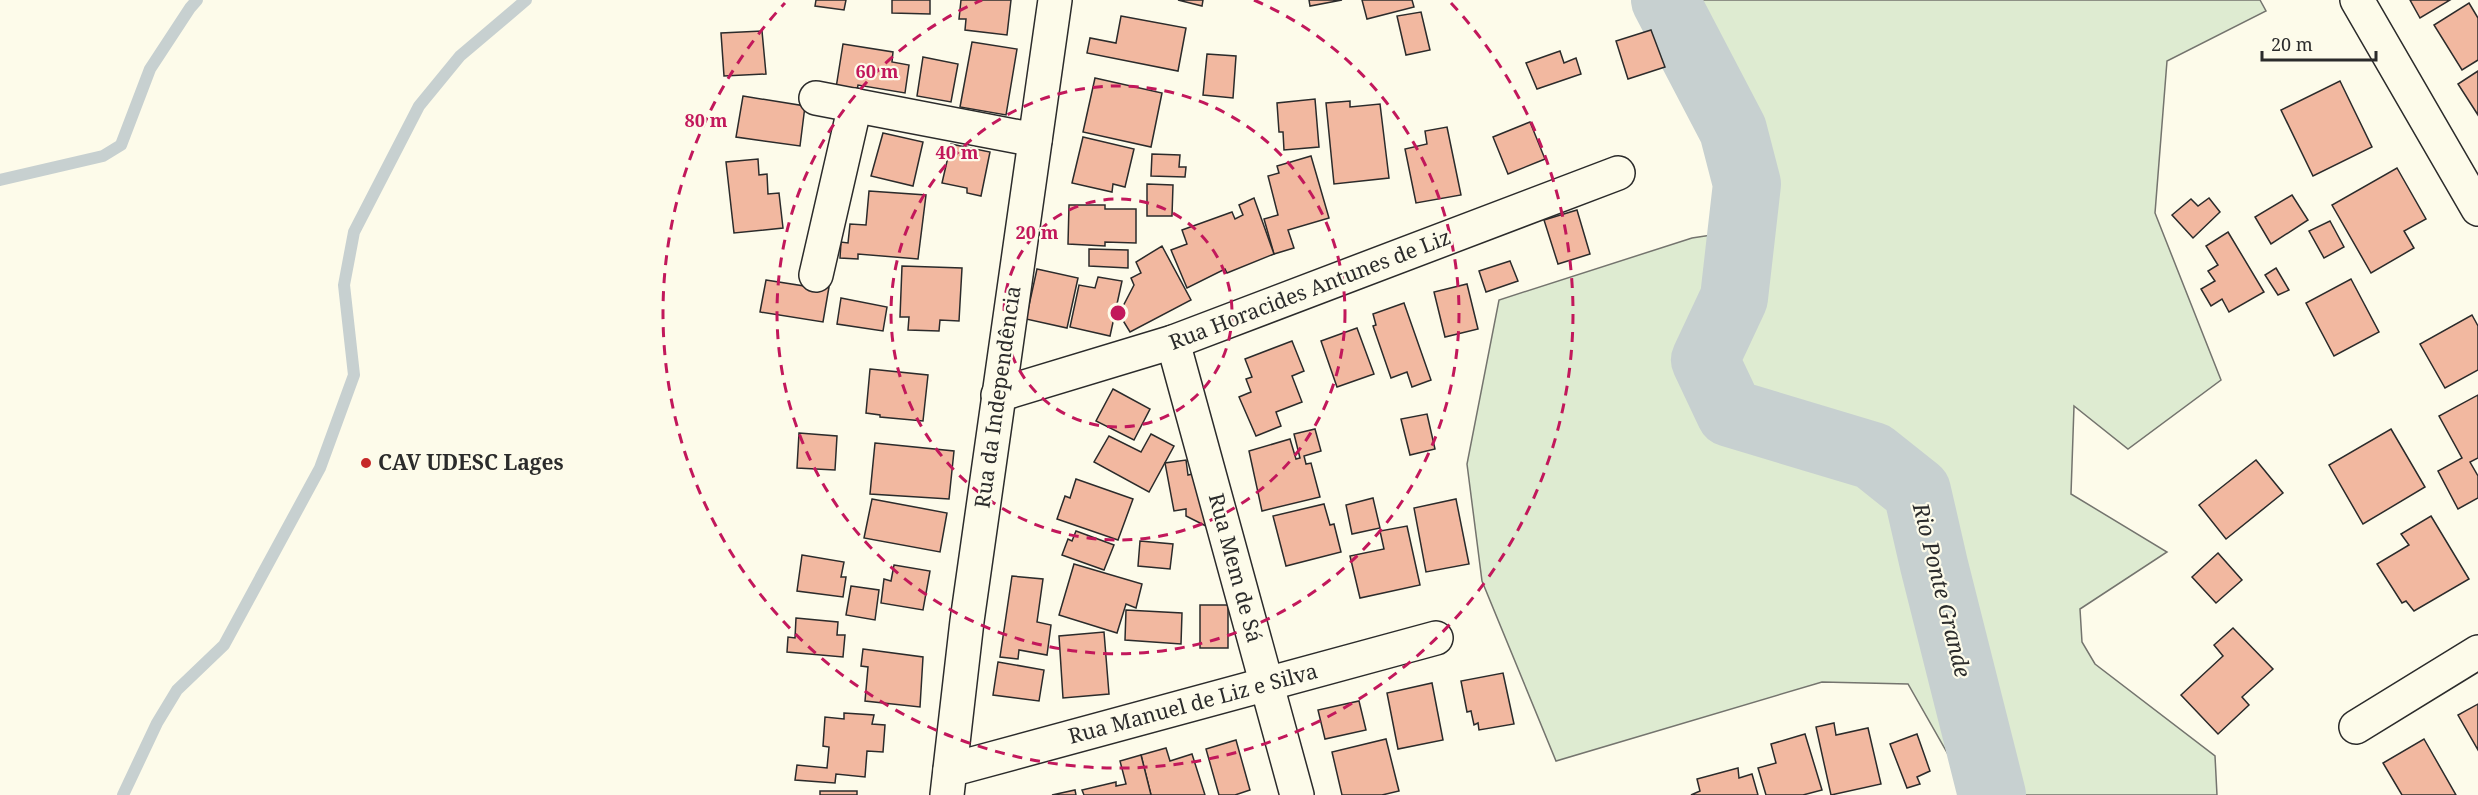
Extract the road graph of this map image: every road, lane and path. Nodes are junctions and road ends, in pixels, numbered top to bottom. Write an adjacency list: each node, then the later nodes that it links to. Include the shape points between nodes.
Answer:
1 (1055, 0): 5 (street, Rua da Independência)
2 (2356, 0): 7 (street)
3 (816, 98): 4 (street)
4 (855, 105): 5 (street); 8 (street)
5 (1035, 140): 10 (street, Rua da Independência)
6 (1618, 173): 9 (street, Rua Horacides Antunes de Liz)
7 (2478, 209)
8 (816, 275)
9 (1173, 342): 10 (street, Rua Horacides Antunes de Liz); 13 (street, Rua Mem de Sá)
10 (998, 395): 15 (street, Rua da Independência)
11 (1436, 638): 13 (street, Rua Manuel de Liz e Silva)
12 (2478, 652): 14 (street)
13 (1267, 684): 15 (street, Rua Manuel de Liz e Silva); 16 (street, Rua Mem de Sá)
14 (2356, 727)
15 (948, 783)
16 (1297, 795)

